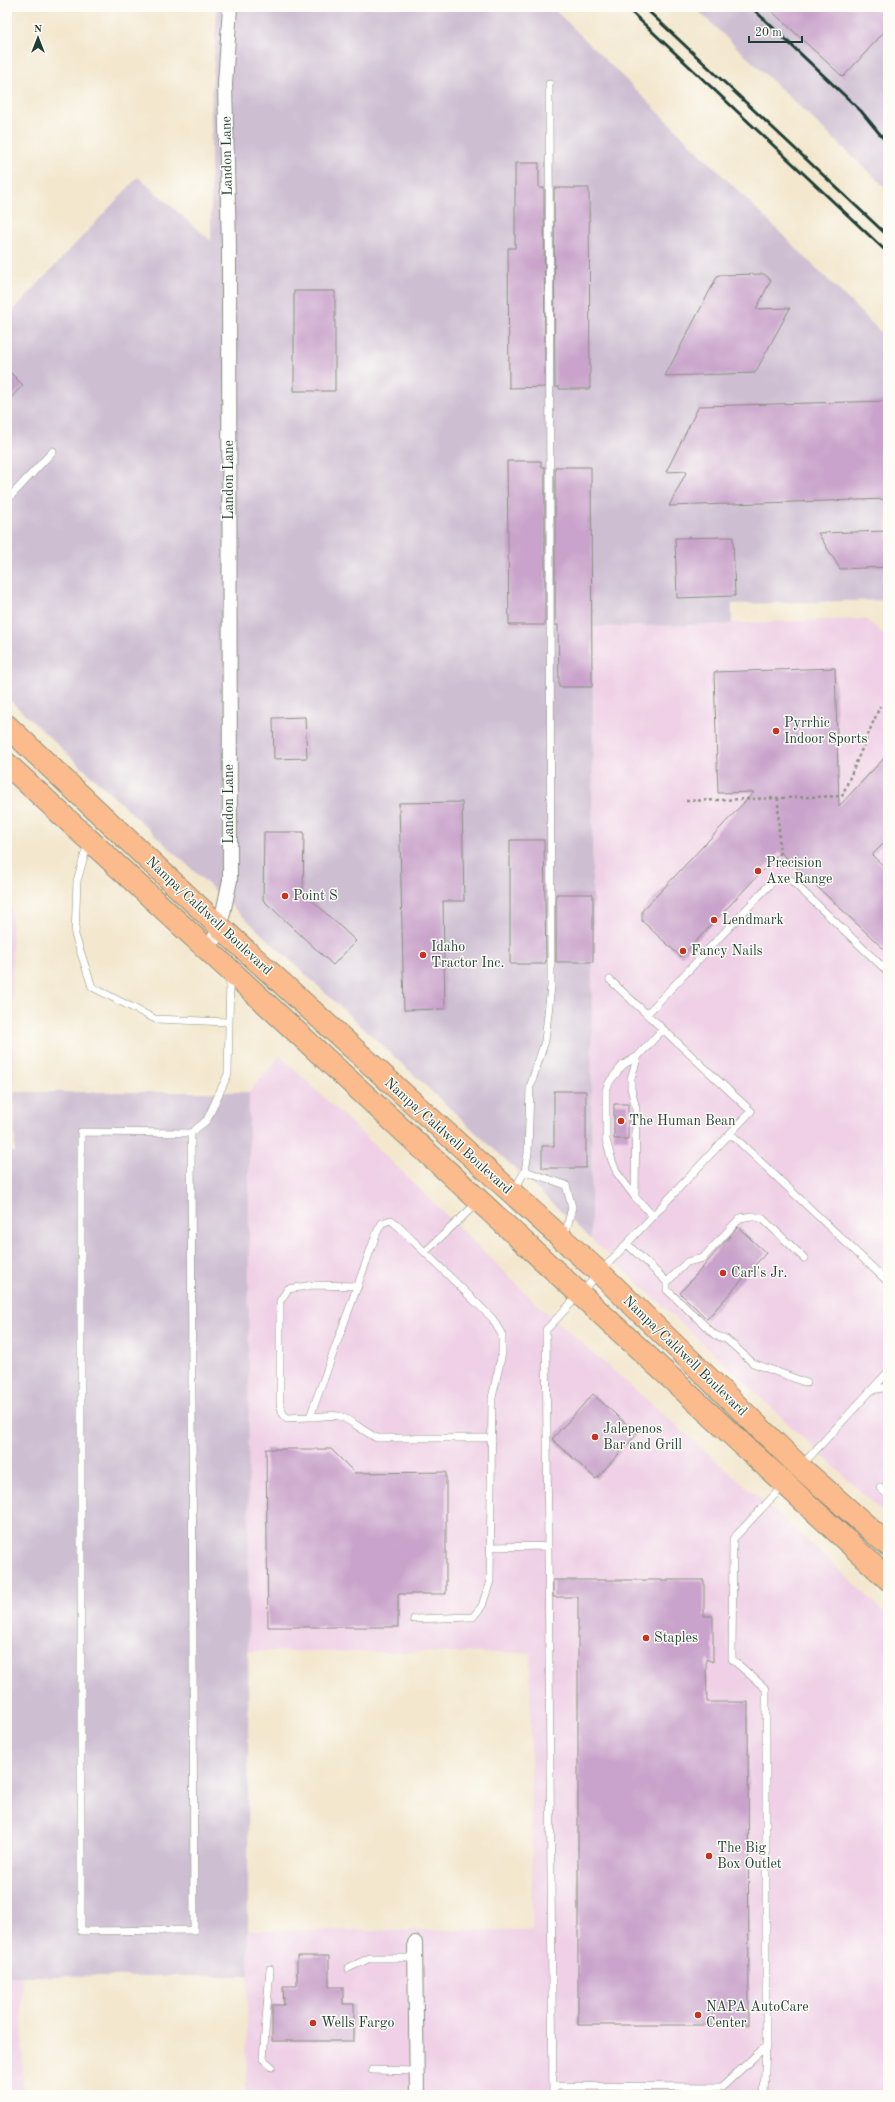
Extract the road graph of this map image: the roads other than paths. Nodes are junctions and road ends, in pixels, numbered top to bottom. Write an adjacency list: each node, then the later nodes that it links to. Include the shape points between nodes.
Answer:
1 (230, 7): 8 (street, Landon Lane, via 225,84 229,246 230,880)
2 (550, 84): 19 (lane, via 551,986 545,1041 530,1087)
3 (53, 452): 4 (lane)
4 (7, 500)
5 (7, 726): 8 (main road, Nampa/Caldwell Boulevard)
6 (7, 764): 7 (main road, Nampa/Caldwell Boulevard)
7 (89, 840): 9 (main road, Nampa/Caldwell Boulevard); 14 (lane, via 77,881 76,935 92,987 155,1019)
8 (220, 927): 9 (street, Landon Lane); 20 (main road, Nampa/Caldwell Boulevard)
9 (208, 950): 10 (main road, Nampa/Caldwell Boulevard)
10 (230, 971): 14 (lane); 22 (main road, Nampa/Caldwell Boulevard)
11 (888, 972): 13 (lane, via 791,880 774,880)
12 (610, 980): 13 (lane)
13 (647, 1014): 15 (lane)
14 (228, 1022): 17 (lane, via 228,1074 206,1120)
15 (663, 1029): 16 (lane); 18 (lane, via 751,1111)
16 (638, 1056): 21 (lane, via 631,1078 636,1109); 21 (lane, via 623,1065 606,1090 606,1140 617,1173)
17 (191, 1133): 17 (lane, via 81,1132 81,1931 194,1930)
18 (730, 1134): 23 (lane); 30 (lane)
19 (525, 1171): 20 (lane); 24 (lane, via 566,1185 572,1207)
20 (512, 1194): 24 (main road, Nampa/Caldwell Boulevard)
21 (635, 1198): 23 (lane)
22 (479, 1201): 26 (lane); 32 (main road, Nampa/Caldwell Boulevard)
23 (653, 1216): 25 (lane)
24 (564, 1241): 28 (main road, Nampa/Caldwell Boulevard)
25 (627, 1244): 28 (lane); 29 (lane)
26 (425, 1252): 31 (lane, via 391,1220 382,1223); 38 (lane, via 492,1318 502,1335 502,1353 492,1398)
27 (804, 1258): 29 (lane, via 763,1219 752,1216 740,1218 703,1258 687,1262)
28 (600, 1273): 32 (lane); 39 (main road, Nampa/Caldwell Boulevard)
29 (667, 1282): 34 (lane, via 667,1290 715,1335 726,1339 753,1363)
30 (888, 1282)
31 (358, 1286): 37 (lane); 37 (lane, via 313,1285 288,1289 280,1301 280,1404 287,1418)
32 (580, 1294): 39 (main road, Nampa/Caldwell Boulevard); 43 (lane, via 546,1330)
33 (888, 1372): 36 (lane)
34 (807, 1382)
35 (888, 1387): 36 (lane)
36 (872, 1390): 39 (lane)
37 (310, 1417): 38 (lane, via 338,1416 377,1438)
38 (492, 1438): 44 (lane)
39 (793, 1475): 42 (main road, Nampa/Caldwell Boulevard); 45 (main road, Nampa/Caldwell Boulevard); 51 (lane, via 733,1539 732,1659 766,1689)
40 (880, 1488): 41 (lane)
41 (888, 1495)
42 (888, 1545)
43 (547, 1546): 44 (lane); 55 (lane)
44 (491, 1547): 46 (lane, via 490,1581 482,1606 473,1617)
45 (888, 1579)
46 (414, 1619)
47 (415, 1943): 48 (street)
48 (415, 1958): 49 (lane, via 370,1958); 54 (street)
49 (348, 1968)
50 (270, 1969): 52 (lane, via 263,2059)
51 (766, 2046): 55 (lane, via 722,2087); 58 (lane)
52 (272, 2067)
53 (372, 2070): 54 (lane)
54 (417, 2071): 56 (street)
55 (553, 2086): 57 (lane)
56 (417, 2095)
57 (553, 2095)
58 (764, 2095)

